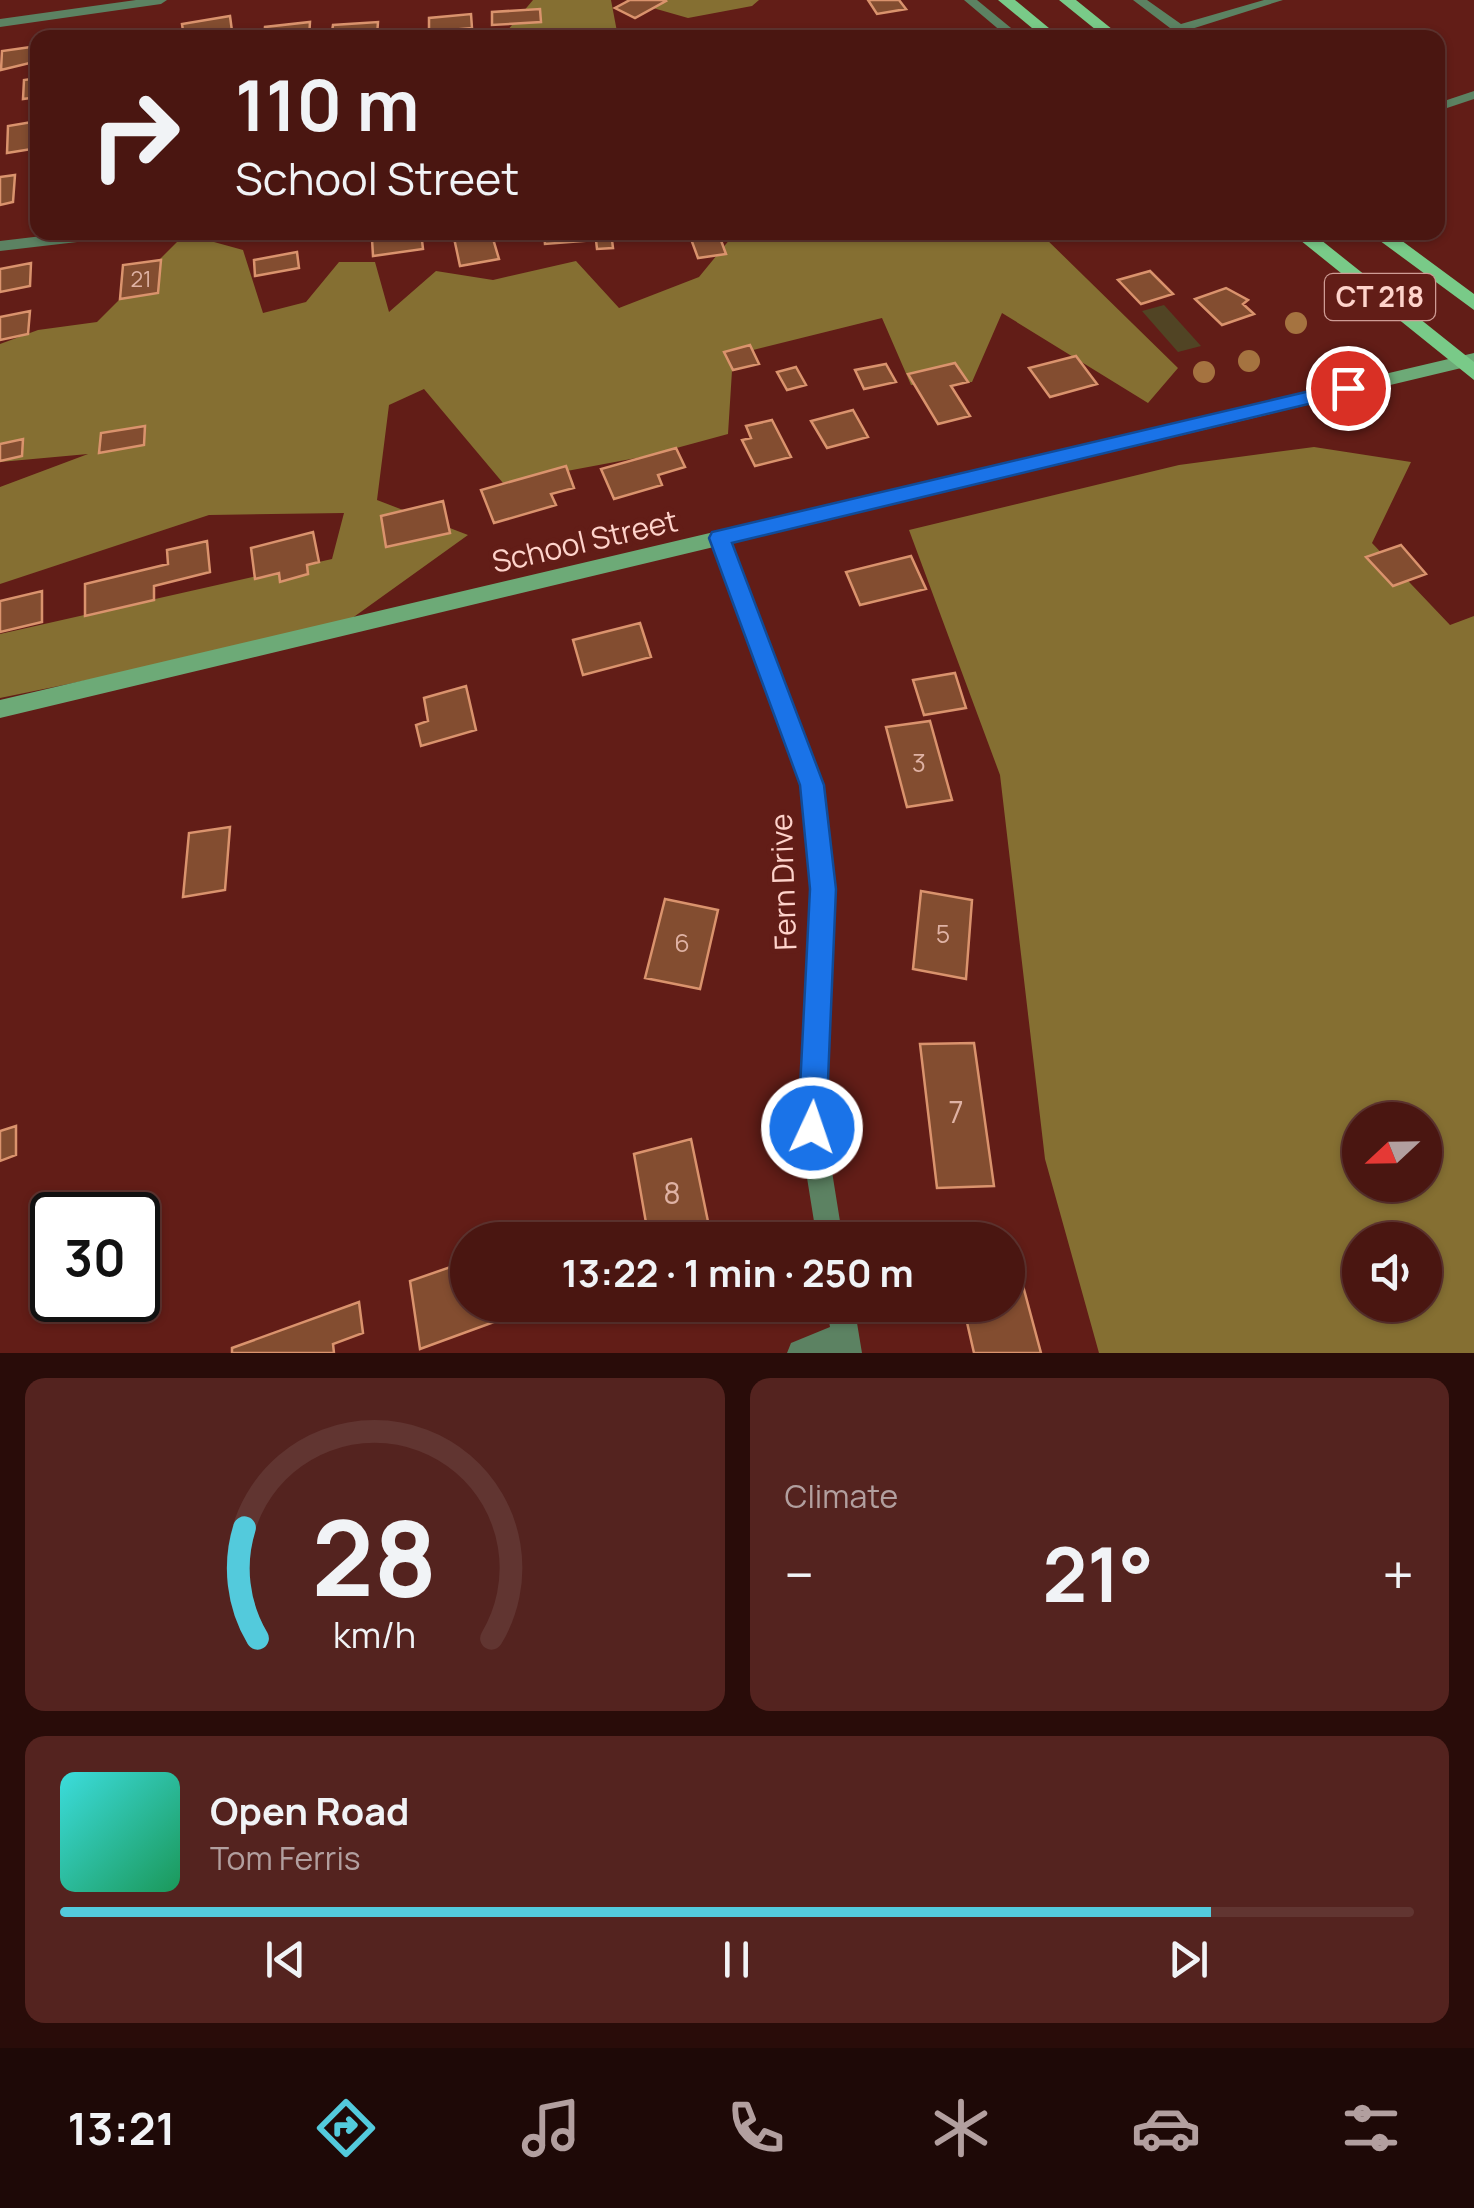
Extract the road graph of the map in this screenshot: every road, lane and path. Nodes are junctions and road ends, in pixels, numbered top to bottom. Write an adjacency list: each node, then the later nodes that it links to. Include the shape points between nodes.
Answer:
1 (161, 0): 7 (street)
2 (970, 0): 9 (street)
3 (1006, 0): 10 (main road)
4 (1067, 0): 11 (main road)
5 (1139, 0): 8 (street)
6 (1277, 0): 8 (street)
7 (0, 23)
8 (1178, 28): 12 (street)
9 (1007, 30)
10 (1044, 30)
11 (1106, 30)
12 (1172, 30)
13 (1474, 95): 14 (street)
14 (1445, 105)
15 (51, 240): 18 (street)
16 (1309, 240): 20 (main road, CT 218)
17 (1388, 240): 19 (main road, CT 218)
18 (0, 246)
19 (1474, 304)
20 (1470, 365): 21 (main road, School Street)
21 (719, 538): 22 (main road, School Street); 23 (street, Fern Drive, via 812,785 823,889 812,1128)
22 (0, 709)
23 (827, 1222)
24 (846, 1344): 25 (street)
25 (802, 1353)

